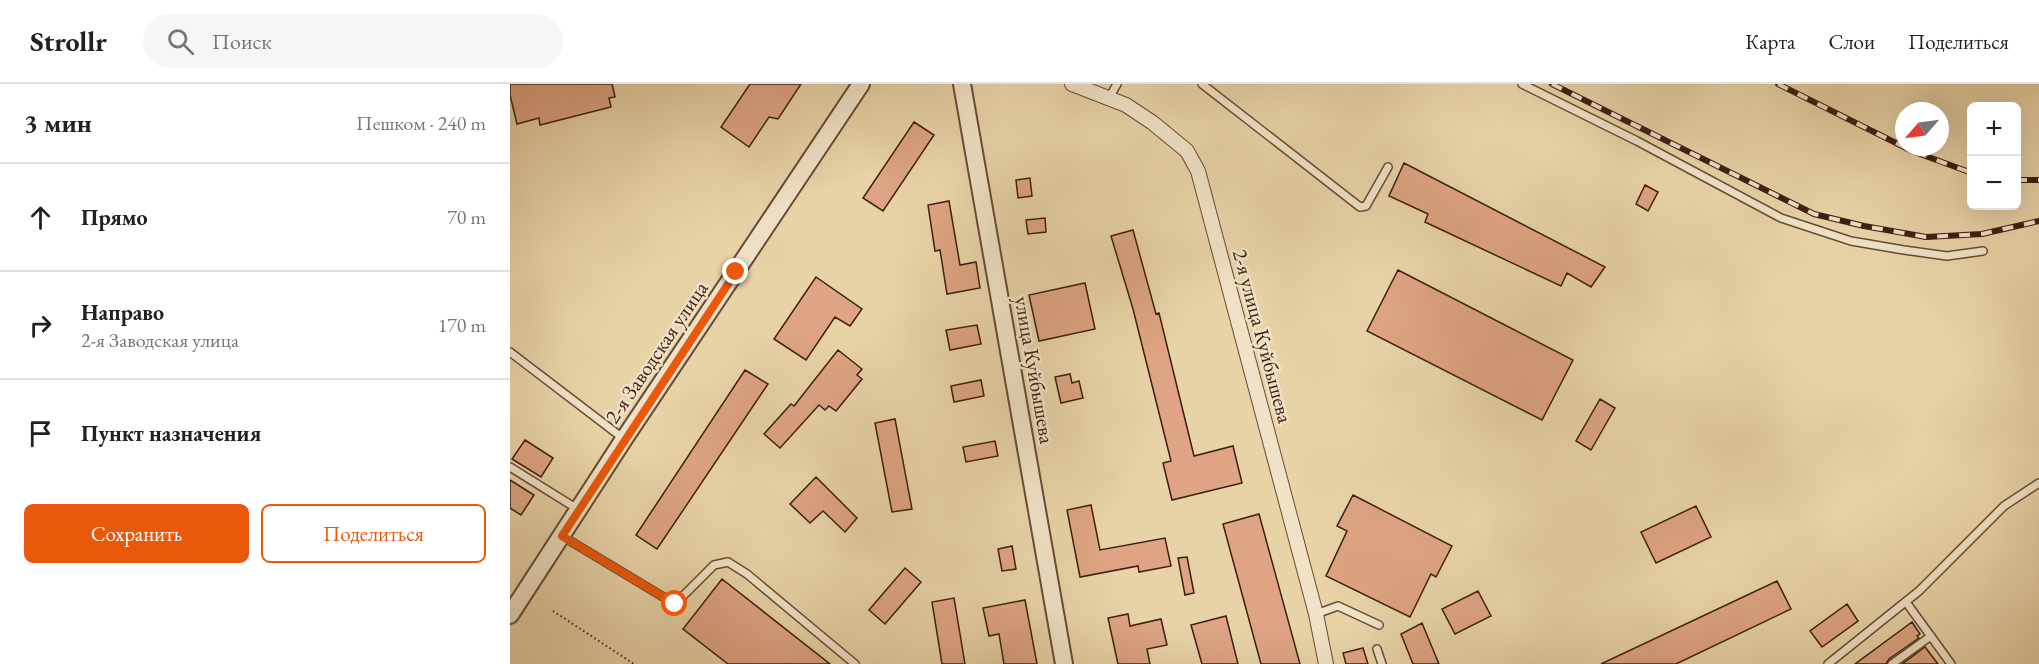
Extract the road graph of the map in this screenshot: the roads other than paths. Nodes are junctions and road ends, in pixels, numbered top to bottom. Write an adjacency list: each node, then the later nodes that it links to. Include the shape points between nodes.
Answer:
1 (861, 84): 11 (street, 2-я Заводская улица)
2 (962, 84): 23 (street, улица Куйбышева)
3 (1072, 84): 7 (street, 2-я улица Куйбышева)
4 (1117, 84): 7 (lane)
5 (1202, 84): 8 (lane, via 1360,207 1366,206)
6 (1522, 84): 9 (lane, via 1781,218 1851,241 1904,250 1947,256)
7 (1109, 98): 17 (street, 2-я улица Куйбышева, via 1153,123 1187,151 1198,171)
8 (1388, 167)
9 (1983, 251)
10 (510, 352): 11 (lane)
11 (624, 439): 14 (street, 2-я Заводская улица)
12 (510, 467): 14 (lane)
13 (2039, 483): 16 (lane, via 2004,506)
14 (579, 510): 15 (street, 2-я Заводская улица)
15 (562, 536): 18 (street, 2-я Заводская улица); 22 (lane, via 675,604 714,565 728,562)
16 (1906, 602): 20 (lane); 26 (lane)
17 (1316, 614): 19 (lane, via 1338,606); 24 (street, 2-я улица Куйбышева)
18 (510, 615)
19 (1379, 626)
20 (1931, 636): 27 (lane); 28 (lane)
21 (1377, 649): 25 (lane)
22 (855, 664)
23 (1064, 664)
24 (1326, 664)
25 (1382, 664)
26 (1828, 664)
27 (1892, 664)
28 (1951, 664)

